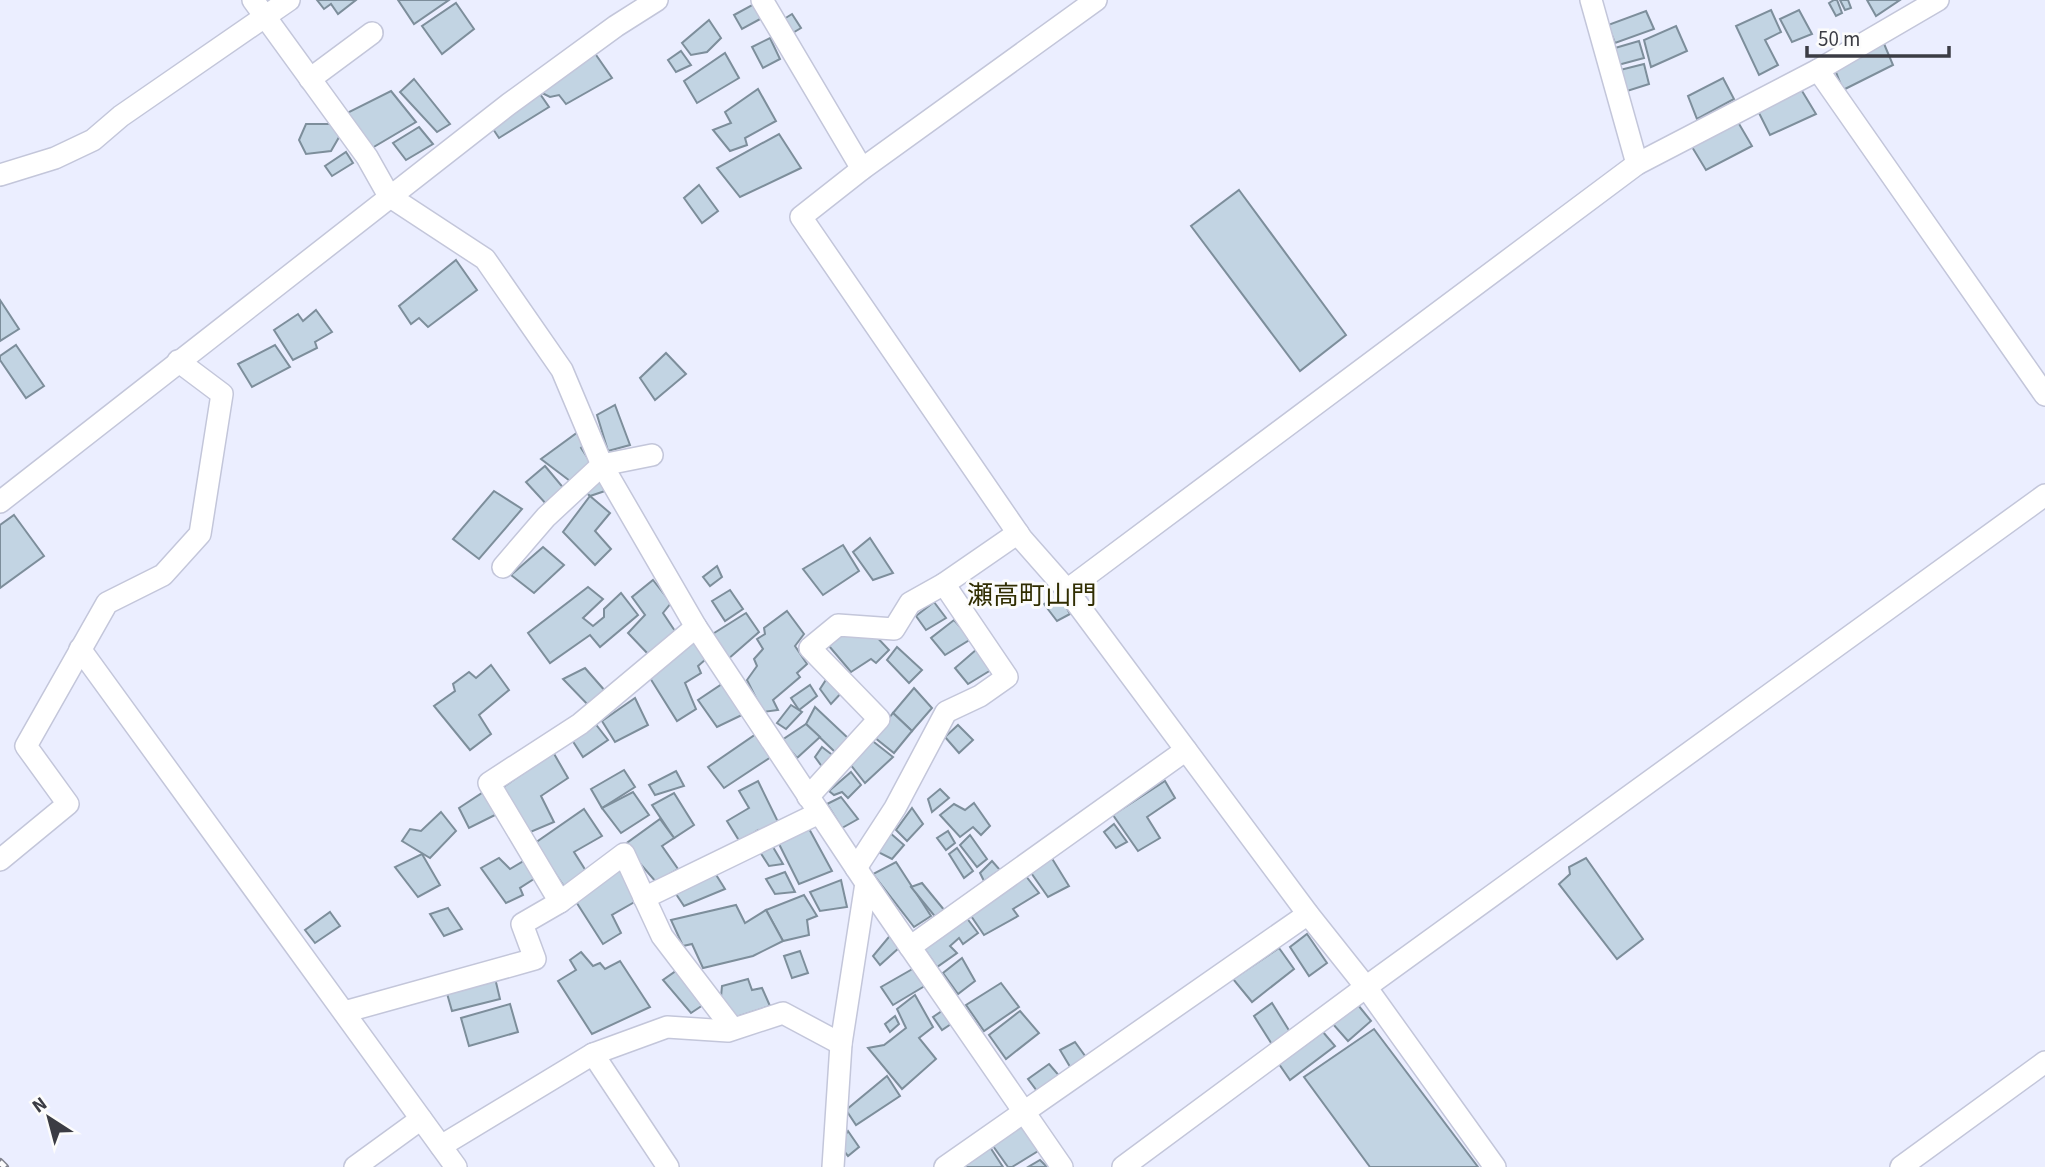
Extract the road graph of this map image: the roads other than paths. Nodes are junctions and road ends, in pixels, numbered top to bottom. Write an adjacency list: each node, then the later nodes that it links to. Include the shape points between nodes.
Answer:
1 (289, 0): 7 (street)
2 (657, 0): 14 (street, via 519,96)
3 (762, 0): 12 (street)
4 (1096, 0): 12 (street)
5 (1591, 0): 11 (street)
6 (1938, 0): 9 (street)
7 (259, 8): 10 (street); 13 (street, via 93,140)
8 (372, 33): 10 (street)
9 (1818, 70): 11 (street); 16 (street)
10 (310, 79): 14 (street, via 367,157)
11 (1637, 164): 24 (street)
12 (862, 169): 21 (street, via 801,217)
13 (0, 175)
14 (389, 197): 15 (street); 18 (street, via 485,259 562,370)
15 (178, 361): 20 (street); 26 (street, via 222,394 200,534 163,575 107,603)
16 (2045, 395)
17 (652, 455): 18 (street)
18 (602, 465): 22 (street, via 546,517); 25 (street)
19 (2045, 495): 35 (street)
20 (0, 502)
21 (1018, 533): 23 (street); 24 (street)
22 (503, 567)
23 (944, 584): 28 (street, via 910,603 894,629 838,625 810,648 879,719); 30 (street, via 1007,677 946,712)
24 (1067, 590): 27 (street)
25 (696, 626): 28 (street); 32 (street, via 580,724 489,783)
26 (80, 649): 29 (street, via 26,746 68,804); 36 (street)
27 (1186, 750): 33 (street); 34 (street)
28 (814, 805): 30 (street); 31 (street)
29 (0, 860)
30 (861, 876): 34 (street); 38 (street)
31 (645, 898): 32 (street, via 624,855); 37 (street, via 662,936)
32 (560, 902): 36 (street, via 522,924 535,959)
33 (1308, 914): 35 (street); 41 (street)
34 (910, 947): 41 (street)
35 (1366, 987): 50 (street); 51 (street)
36 (344, 1012): 42 (street)
37 (733, 1029): 38 (street, via 783,1013); 39 (street, via 667,1027)
38 (841, 1044): 47 (street)
39 (593, 1054): 43 (street); 46 (street)
40 (2045, 1062): 52 (street)
41 (1025, 1112): 48 (street); 49 (street)
42 (421, 1119): 43 (street); 44 (street)
43 (441, 1146): 45 (street)
44 (355, 1167)
45 (456, 1167)
46 (668, 1167)
47 (833, 1167)
48 (945, 1167)
49 (1062, 1167)
50 (1123, 1167)
51 (1495, 1167)
52 (1901, 1167)

